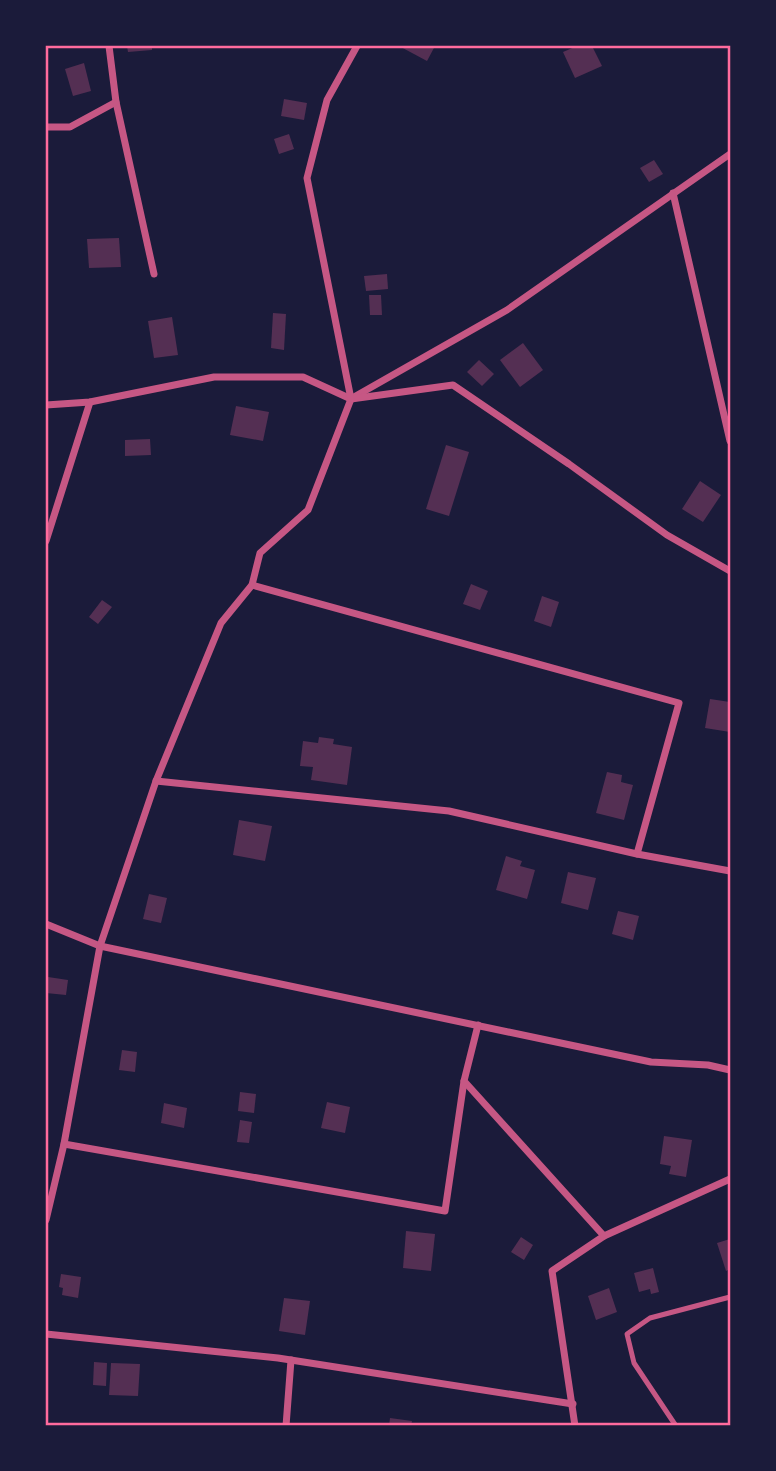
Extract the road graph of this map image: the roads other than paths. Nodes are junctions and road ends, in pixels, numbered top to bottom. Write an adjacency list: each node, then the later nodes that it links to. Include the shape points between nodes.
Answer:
1 (109, 46): 3 (street)
2 (358, 46): 8 (street, via 327,100 307,178)
3 (117, 102): 4 (street, via 70,128); 7 (street)
4 (46, 127)
5 (730, 154): 6 (street)
6 (673, 192): 8 (street, via 507,310); 11 (street)
7 (154, 274)
8 (351, 399): 9 (street, via 303,377 214,377); 13 (street, via 453,385 667,536); 14 (street, via 308,510 261,553)
9 (90, 402): 10 (street); 12 (street)
10 (46, 405)
11 (730, 440)
12 (46, 541)
13 (730, 571)
14 (251, 585): 15 (street, via 221,623); 16 (street, via 679,703)
15 (156, 780): 16 (street, via 449,811); 19 (street)
16 (637, 854): 17 (street)
17 (730, 871)
18 (46, 924): 19 (street)
19 (100, 946): 20 (street); 23 (street)
20 (478, 1025): 21 (street, via 651,1062); 22 (street)
21 (730, 1070)
22 (464, 1081): 23 (street, via 445,1211); 26 (street)
23 (64, 1144): 25 (street)
24 (730, 1179): 26 (street)
25 (46, 1220)
26 (604, 1236): 30 (street, via 552,1271)
27 (730, 1297): 33 (lane, via 650,1318 628,1334 634,1363)
28 (46, 1334): 29 (street)
29 (291, 1360): 30 (street); 31 (street)
30 (573, 1404): 32 (street)
31 (286, 1426)
32 (575, 1426)
33 (676, 1426)

